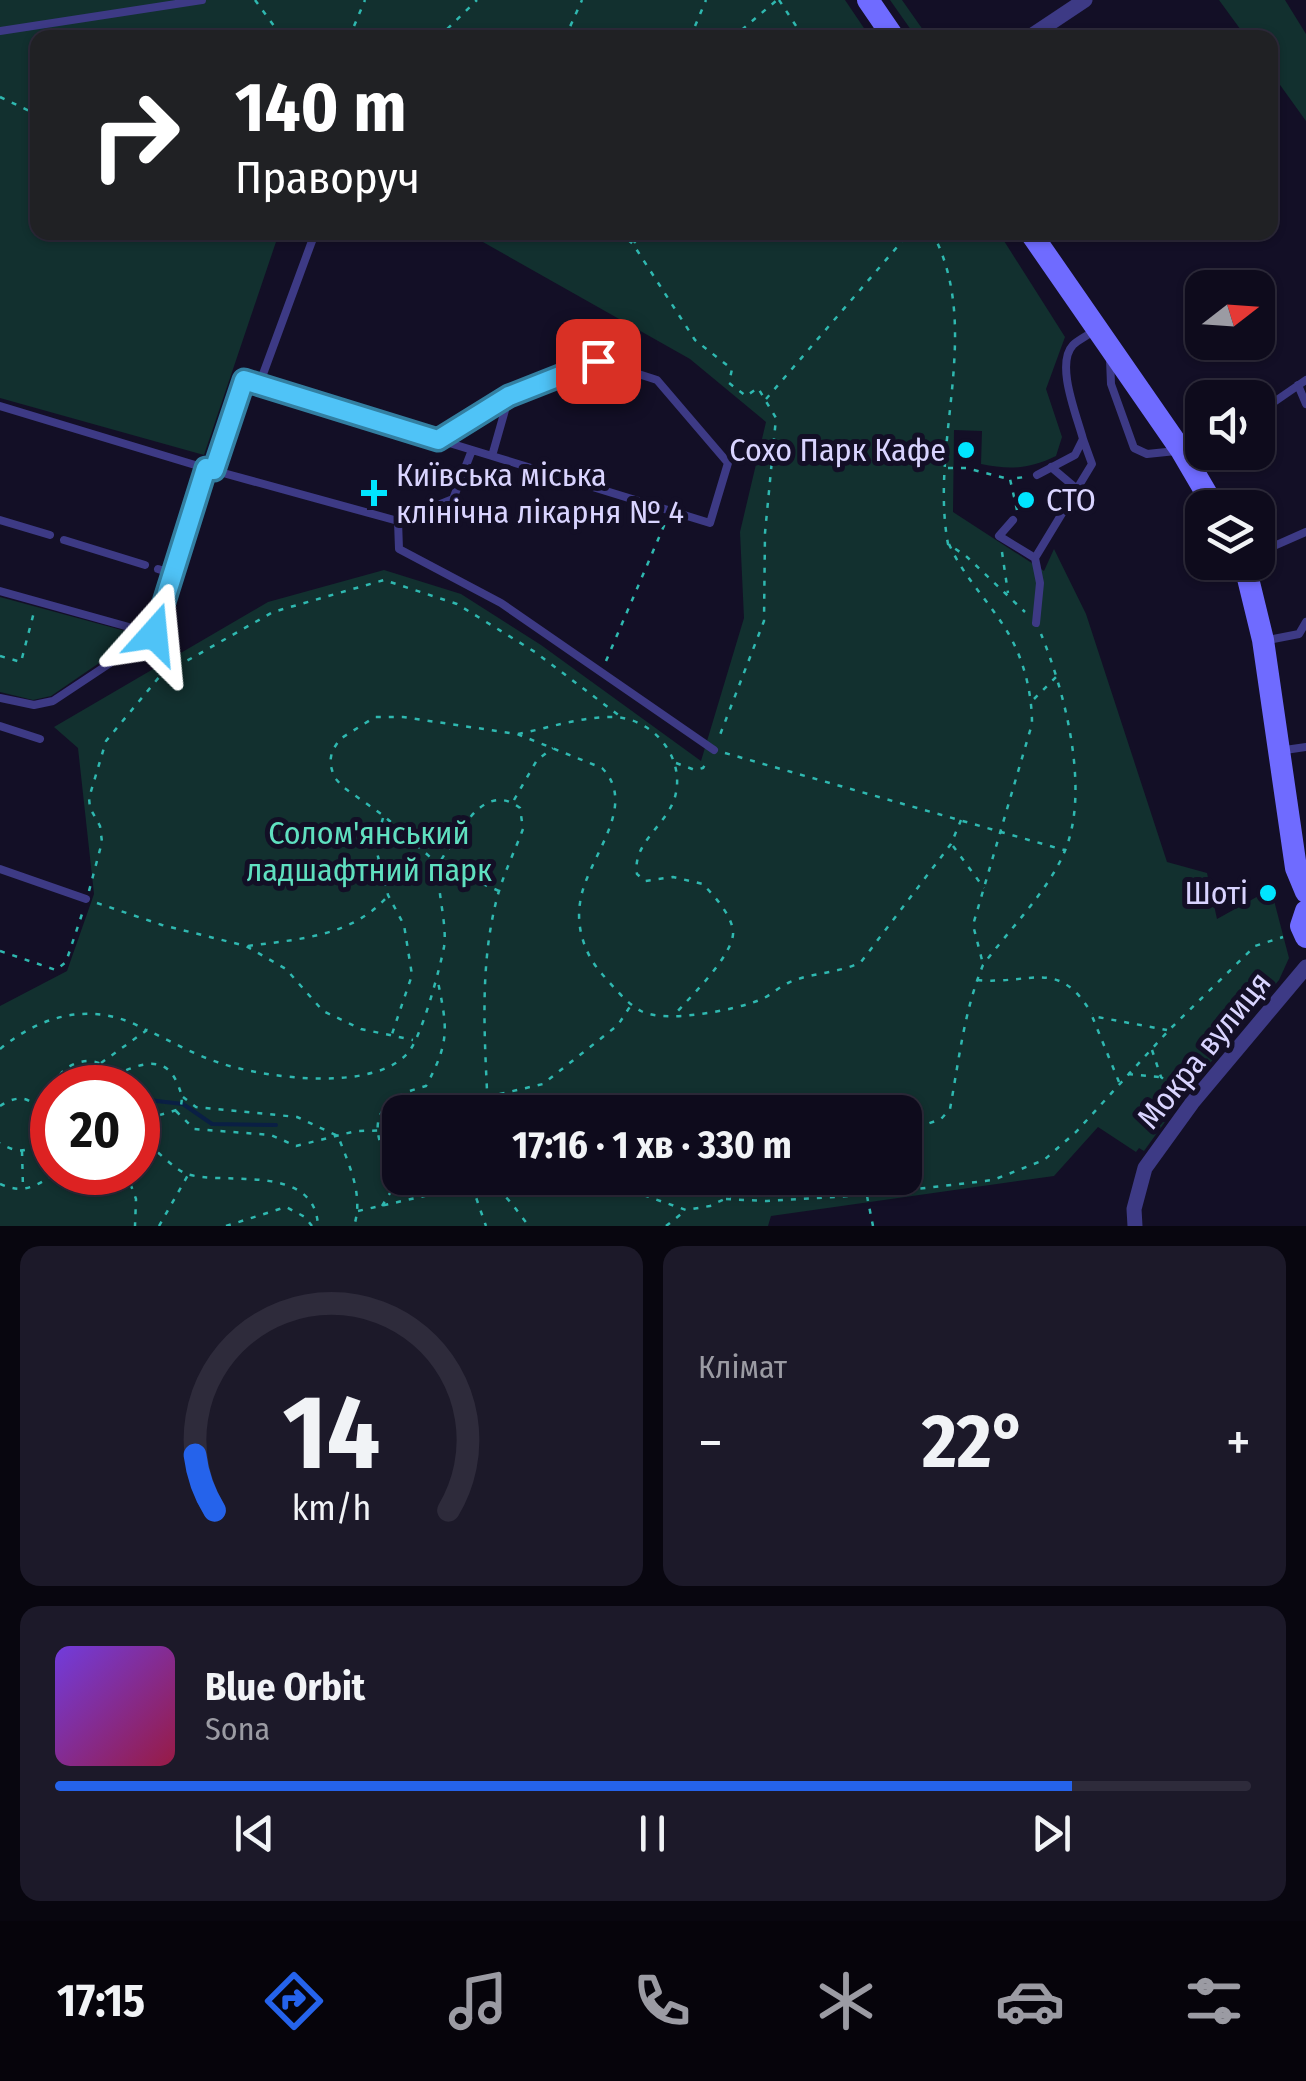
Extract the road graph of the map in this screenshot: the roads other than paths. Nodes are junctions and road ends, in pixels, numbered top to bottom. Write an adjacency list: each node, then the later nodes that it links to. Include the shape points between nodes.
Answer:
1 (202, 0): 6 (lane)
2 (868, 0): 4 (street)
3 (1086, 0): 5 (street)
4 (889, 30)
5 (1040, 30)
6 (0, 31)
7 (312, 240): 11 (lane)
8 (1036, 240): 9 (street)
9 (1103, 337): 16 (lane, via 1071,346 1065,358); 19 (street); 20 (lane, via 1134,448)
10 (1302, 382): 13 (lane); 14 (lane)
11 (258, 385): 17 (lane); 23 (lane, via 244,380)
12 (509, 396): 17 (lane); 21 (lane); 21 (lane, via 598,361 657,380 728,463 710,523)
13 (1275, 401)
14 (1306, 404)
15 (0, 406): 23 (lane)
16 (1083, 439): 22 (lane, via 1075,455); 25 (lane, via 1092,464)
17 (438, 440): 18 (lane)
18 (472, 450): 21 (lane); 27 (lane, via 453,499)
19 (1185, 450)
20 (1185, 454)
21 (492, 456)
22 (1051, 467): 24 (lane); 25 (lane)
23 (210, 469): 27 (lane); 36 (lane)
24 (1036, 475)
25 (1077, 489): 33 (lane)
26 (0, 520): 30 (lane)
27 (398, 520): 47 (lane, via 399,549 501,603)
28 (1014, 520): 33 (lane, via 999,536)
29 (1306, 532): 32 (lane)
30 (50, 536)
31 (64, 540): 34 (lane)
32 (1275, 546)
33 (1035, 558): 40 (lane)
34 (144, 565)
35 (158, 569): 36 (lane)
36 (173, 574): 41 (lane)
37 (1248, 580): 42 (street)
38 (0, 591): 41 (lane)
39 (1306, 622): 42 (lane, via 1299,634)
40 (1036, 624)
41 (154, 634): 43 (lane, via 53,701 34,705)
42 (1263, 640): 48 (street)
43 (0, 698)
44 (0, 726): 45 (lane)
45 (40, 739)
46 (1306, 746): 48 (lane)
47 (714, 750)
48 (1280, 751): 50 (street, via 1296,868)
49 (0, 870): 51 (lane)
50 (1306, 892)
51 (86, 899)
52 (1306, 911): 53 (street)
53 (1294, 937)
54 (1306, 967): 55 (street, Мокра вулиця, via 1145,1168)
55 (1135, 1226)

